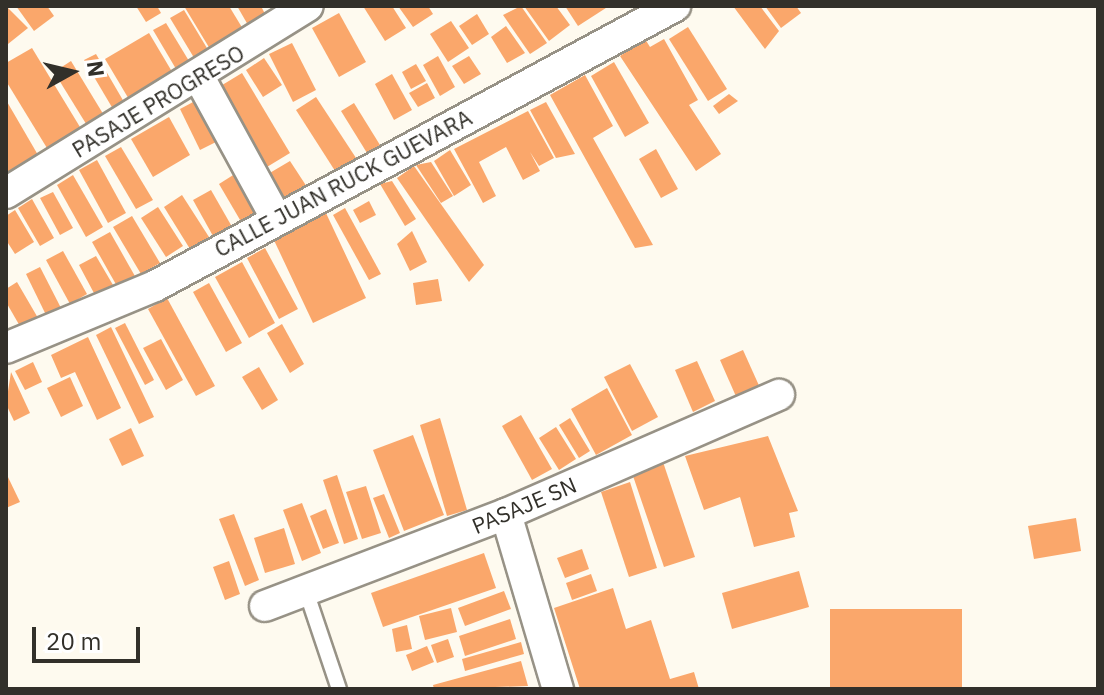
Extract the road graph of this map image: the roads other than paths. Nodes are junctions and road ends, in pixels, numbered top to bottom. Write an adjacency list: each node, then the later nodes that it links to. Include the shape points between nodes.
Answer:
1 (308, 6): 3 (street, PASAJE PROGRESO)
2 (675, 6): 5 (street, CALLE JUAN RUCK GUEVARA)
3 (200, 79): 4 (street, PASAJE PROGRESO); 5 (street)
4 (6, 193)
5 (276, 218): 6 (street, CALLE JUAN RUCK GUEVARA, via 155,286)
6 (6, 348)
7 (779, 395): 8 (street, PASAJE SN)
8 (506, 514): 9 (street, PASAJE SN); 12 (street)
9 (306, 591): 10 (street, PASAJE SN); 11 (lane)
10 (265, 606)
11 (339, 689)
12 (558, 689)

